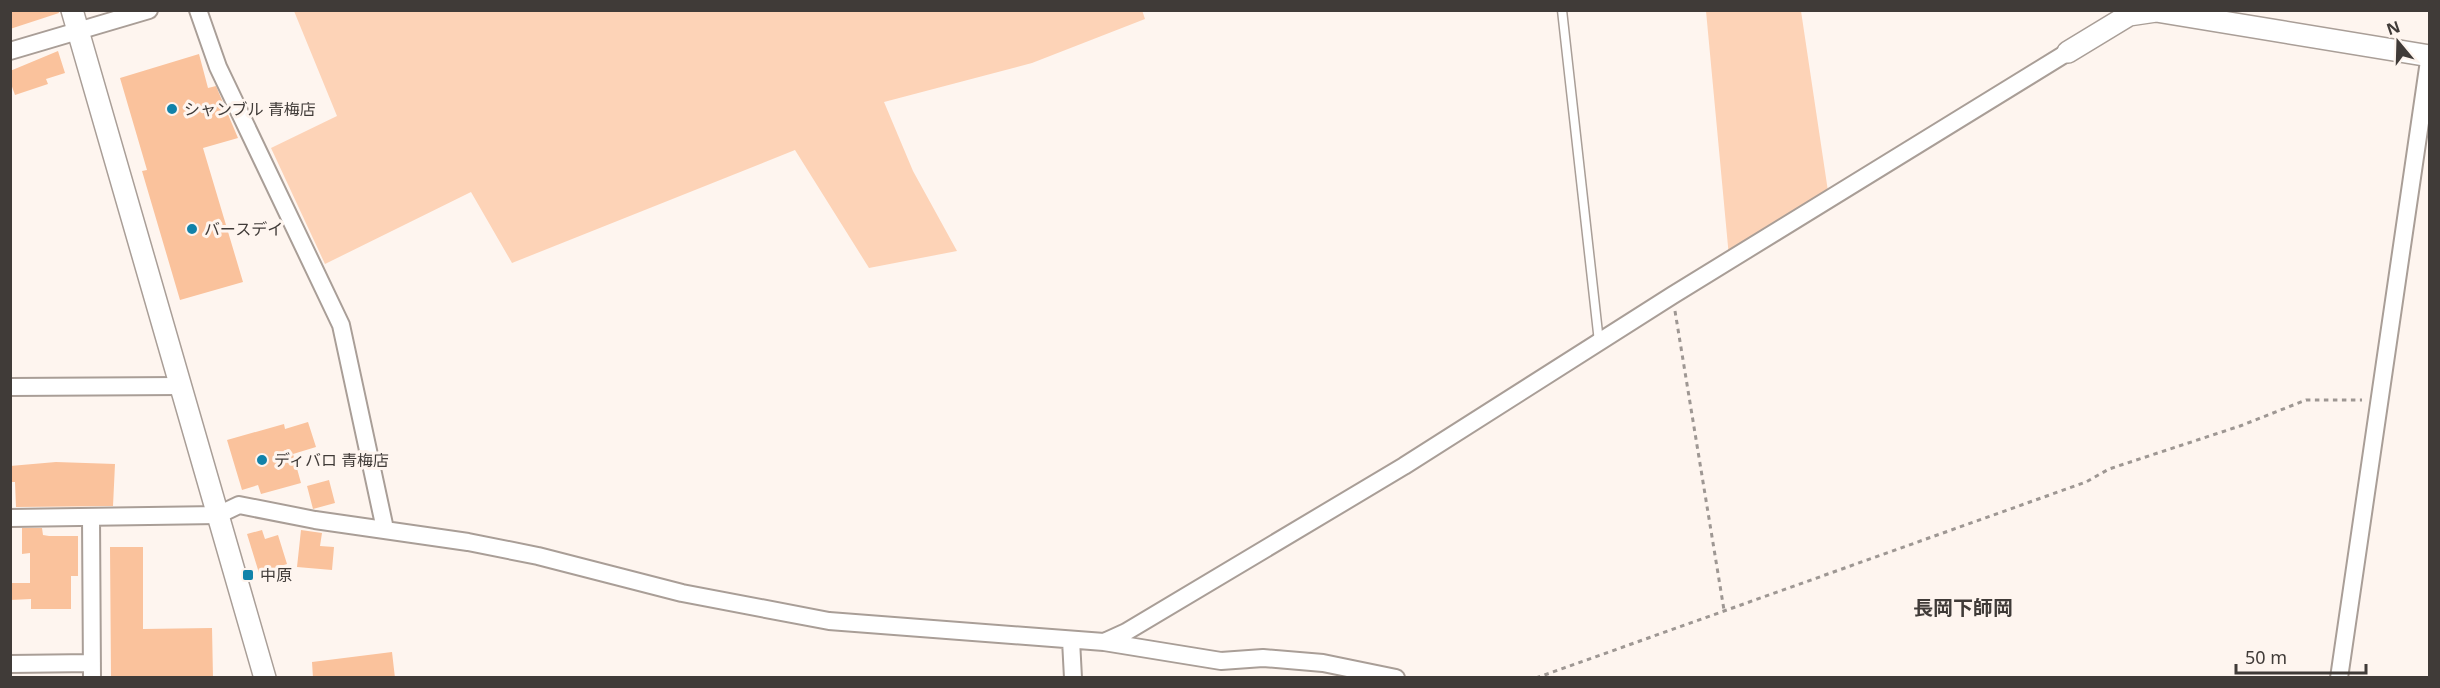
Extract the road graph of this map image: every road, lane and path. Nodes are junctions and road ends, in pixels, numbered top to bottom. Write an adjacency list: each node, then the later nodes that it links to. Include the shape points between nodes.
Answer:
1 (72, 10): 6 (street)
2 (149, 10): 6 (street)
3 (198, 10): 18 (street, via 218,67 341,325)
4 (1562, 10): 11 (lane)
5 (2143, 11): 8 (street, via 2122,19); 9 (street)
6 (78, 31): 7 (street); 12 (street)
7 (10, 51)
8 (2068, 52): 10 (street)
9 (2429, 55): 14 (street)
10 (1673, 295): 11 (street); 19 (path)
11 (1599, 342): 21 (street, via 1404,466)
12 (180, 386): 13 (street); 15 (street)
13 (10, 387)
14 (2379, 400): 19 (path, via 2306,400); 28 (street)
15 (218, 515): 16 (street); 18 (street, via 239,505); 24 (street)
16 (91, 517): 17 (street); 23 (street)
17 (10, 518)
18 (385, 528): 20 (street, via 504,549 682,593 829,621)
19 (1724, 610): 27 (path)
20 (1071, 640): 21 (street); 25 (street)
21 (1104, 642): 26 (street, via 1221,661 1263,658 1323,663)
22 (10, 664): 23 (street)
23 (92, 670)
24 (265, 678)
25 (1073, 678)
26 (1396, 678)
27 (1536, 678)
28 (2339, 678)

